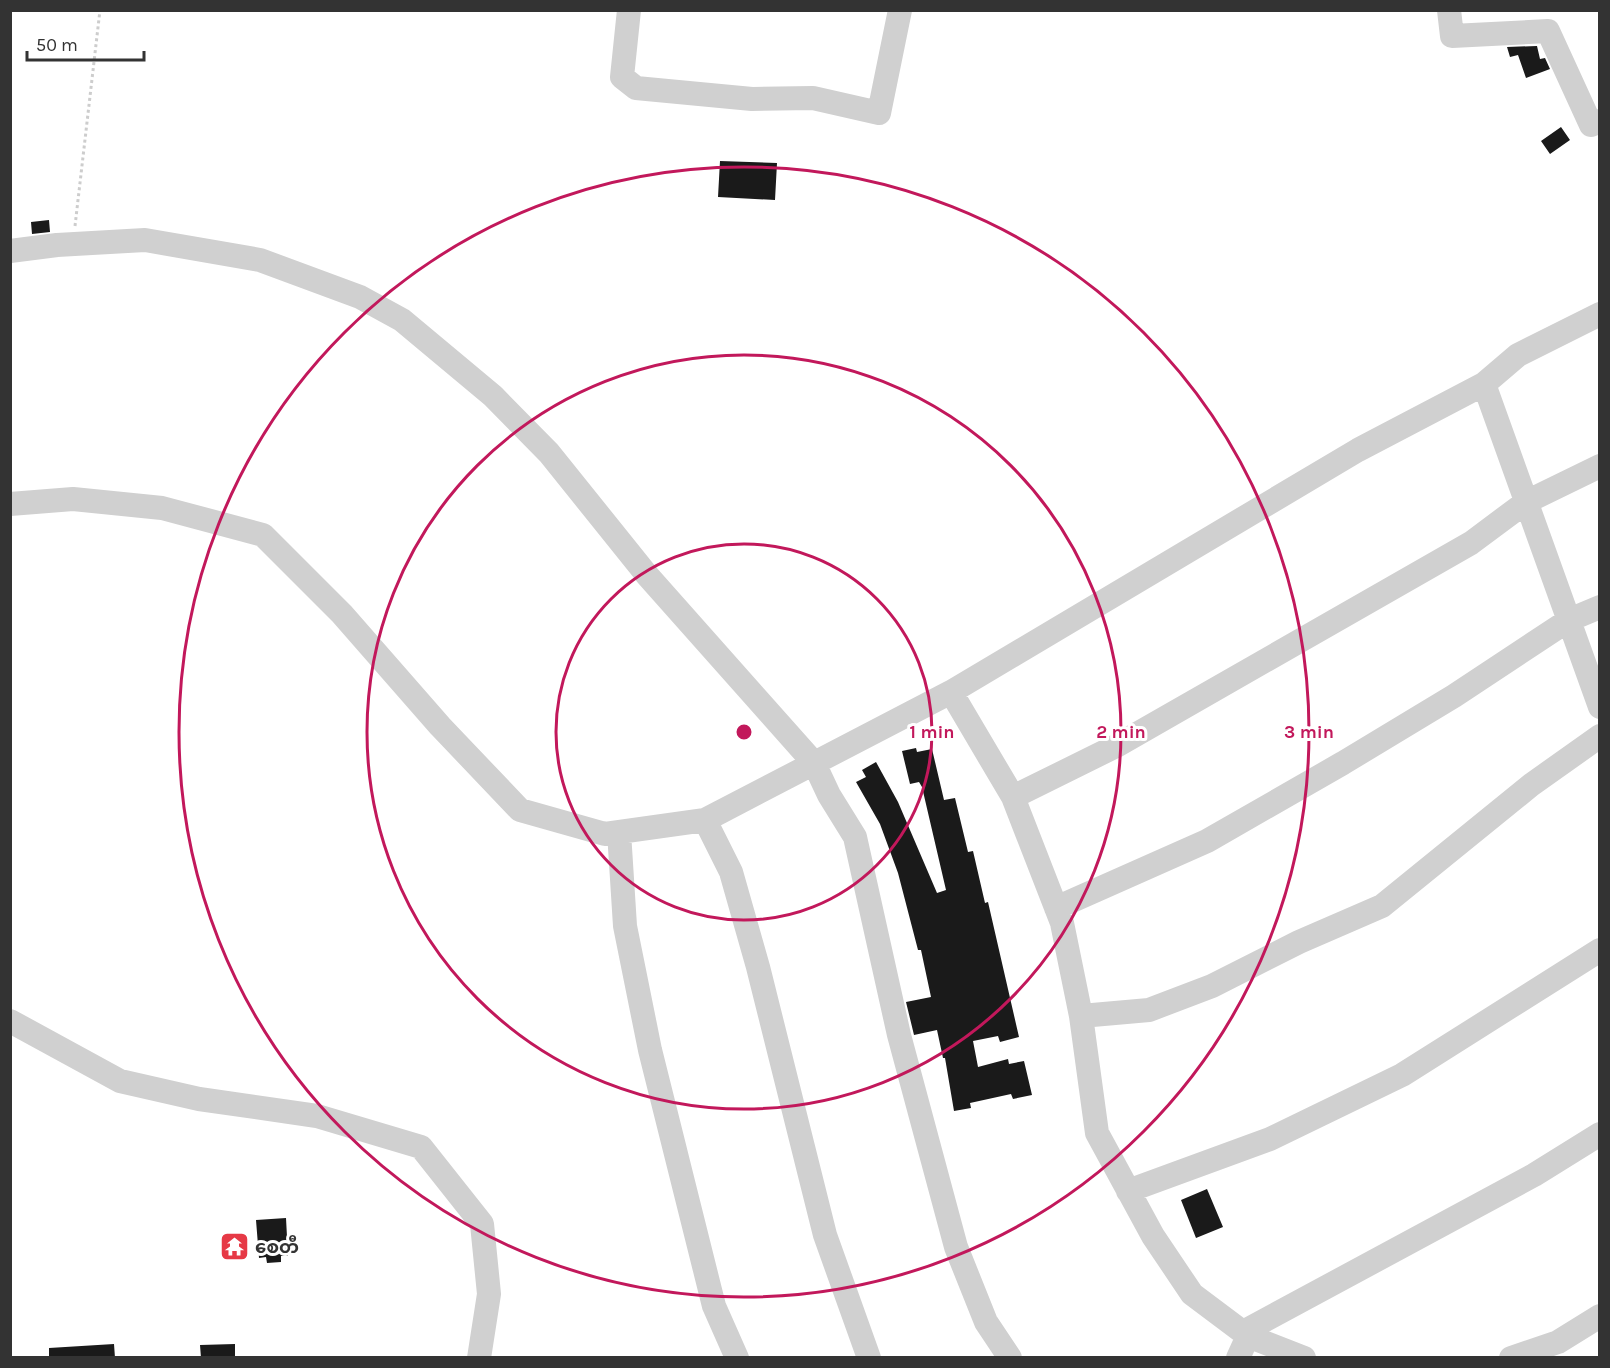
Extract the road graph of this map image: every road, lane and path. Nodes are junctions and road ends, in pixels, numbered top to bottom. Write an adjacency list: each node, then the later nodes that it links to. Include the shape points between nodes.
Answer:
1 (100, 10): 6 (path)
2 (628, 10): 3 (street, via 622,76 636,88 752,99 813,98 879,113)
3 (900, 10)
4 (1449, 10): 5 (street, via 1452,36 1548,31 1591,125)
5 (1599, 121)
6 (73, 244): 7 (street); 18 (street, via 145,240 260,260 360,297 402,320 493,396 549,453 647,575)
7 (10, 251)
8 (1599, 314): 9 (street, via 1518,355)
9 (1484, 384): 11 (street); 15 (street, via 1358,450)
10 (1599, 466): 11 (street)
11 (1526, 502): 14 (street); 19 (street, via 1471,543 1116,746)
12 (10, 504): 21 (street, via 73,499 162,508 263,535 342,614 520,810 605,834)
13 (1599, 607): 14 (street)
14 (1569, 620): 16 (street); 22 (street, via 1424,714 1207,841)
15 (951, 692): 18 (street); 19 (street)
16 (1599, 707)
17 (1599, 736): 24 (street, via 1531,784 1382,906 1212,986 1149,1010)
18 (814, 763): 20 (street); 33 (street, via 855,837 899,1035 956,1246 986,1322)
19 (1012, 797): 22 (street)
20 (705, 820): 21 (street); 32 (street, via 731,872 825,1235)
21 (619, 832): 31 (street, via 625,926 650,1050 714,1306)
22 (1056, 908): 24 (street)
23 (1599, 950): 27 (street, via 1402,1075 1270,1139)
24 (1081, 1016): 27 (street, via 1097,1133)
25 (10, 1021): 30 (street, via 120,1081 199,1099 317,1116 421,1147 483,1224 489,1294)
26 (1599, 1134): 29 (street)
27 (1128, 1191): 29 (street, via 1192,1294)
28 (1599, 1316): 35 (street, via 1558,1342)
29 (1243, 1342): 34 (street)
30 (479, 1358)
31 (737, 1358)
32 (869, 1358)
33 (1010, 1358)
34 (1304, 1358)
35 (1511, 1358)

